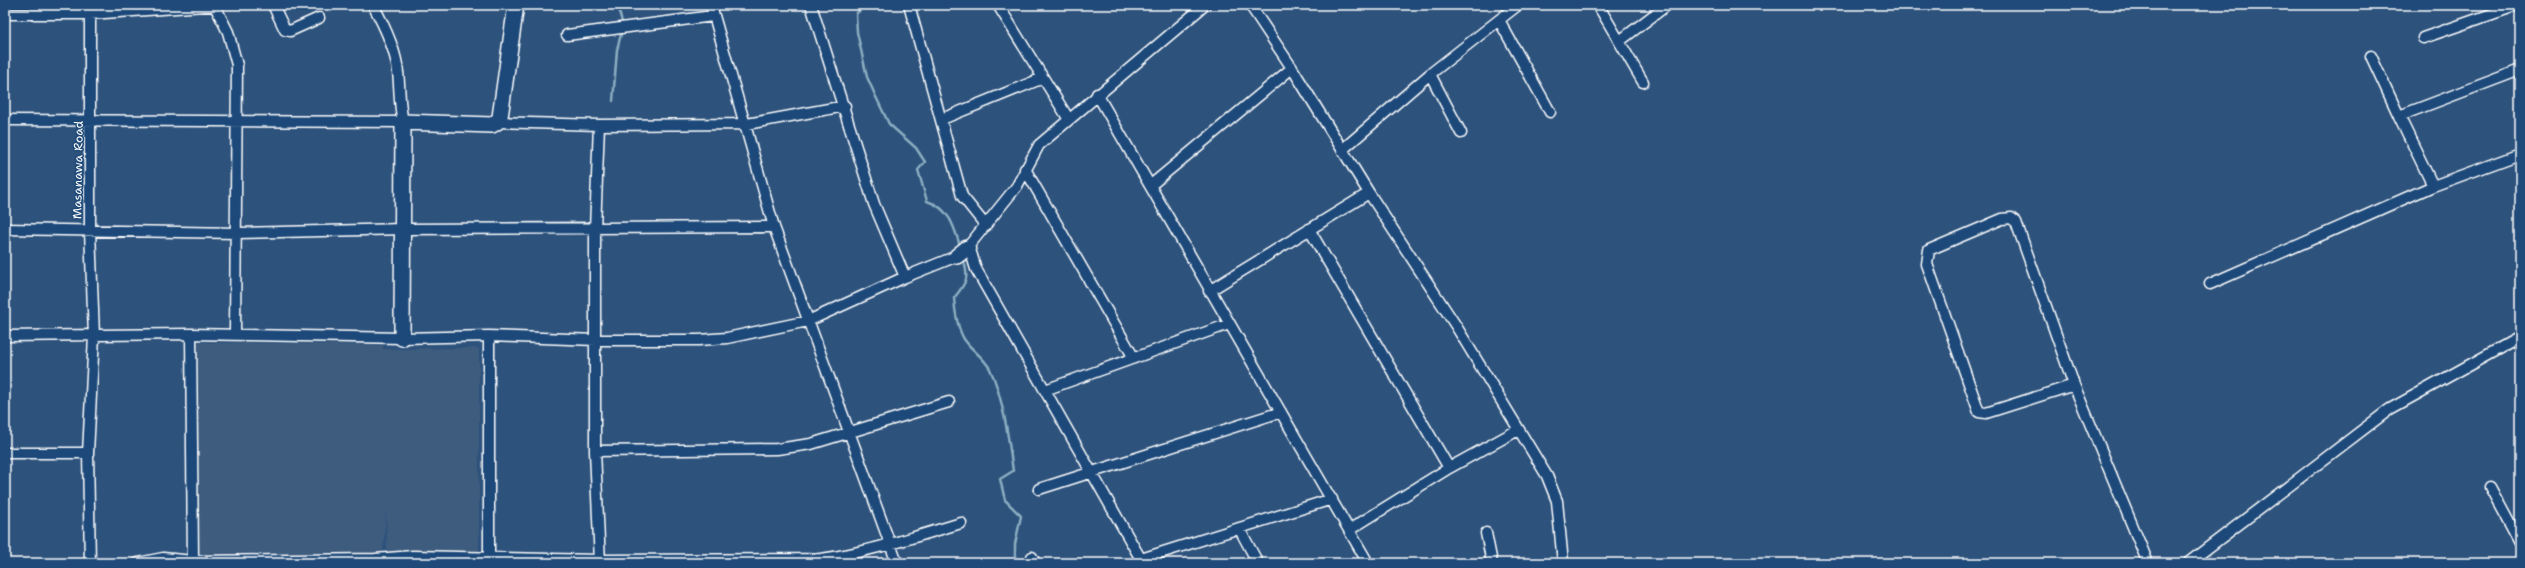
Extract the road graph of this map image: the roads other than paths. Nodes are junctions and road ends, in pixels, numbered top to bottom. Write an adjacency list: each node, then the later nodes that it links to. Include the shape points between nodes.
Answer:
1 (273, 5): 18 (street, via 285,30 290,31)
2 (374, 5): 38 (street, via 398,71 399,105)
3 (516, 5): 39 (street, via 500,117)
4 (711, 5): 17 (street)
5 (811, 5): 30 (street)
6 (909, 5): 34 (street)
7 (998, 5): 27 (street)
8 (1205, 5): 29 (street)
9 (1250, 5): 24 (street)
10 (1518, 5): 19 (street)
11 (1598, 5): 22 (street)
12 (1667, 5): 22 (street)
13 (2518, 5): 21 (street)
14 (217, 6): 15 (street); 37 (street, via 228,32 237,65)
15 (90, 9): 16 (street); 36 (street, Masanawa Road)
16 (5, 14)
17 (713, 16): 20 (street); 40 (street)
18 (319, 18)
19 (1499, 20): 26 (street); 31 (street)
20 (567, 35)
21 (2423, 38)
22 (1620, 40): 28 (street)
23 (2371, 56): 32 (street)
24 (1292, 68): 43 (street); 46 (street)
25 (2520, 70): 32 (street)
26 (1430, 74): 42 (street); 43 (street)
27 (1043, 78): 33 (street); 34 (street)
28 (1643, 82)
29 (1096, 94): 33 (street); 46 (street)
30 (845, 106): 40 (street); 58 (street, via 874,204)
31 (1550, 112)
32 (2399, 116): 47 (street)
33 (1068, 118): 45 (street, via 1039,145)
34 (942, 119): 49 (street, via 962,196)
35 (5, 120): 36 (street)
36 (92, 120): 37 (street); 55 (street, Masanawa Road)
37 (236, 122): 38 (street); 56 (street)
38 (403, 122): 39 (street, via 492,125); 52 (street)
39 (497, 122): 41 (street)
40 (747, 124): 41 (street); 50 (street)
41 (598, 125): 53 (street)
42 (1460, 133)
43 (1342, 150): 48 (street)
44 (2520, 154): 47 (street)
45 (1025, 170): 49 (street, via 1013,191); 71 (street)
46 (1151, 185): 60 (street)
47 (2433, 186): 59 (street)
48 (1369, 193): 54 (street); 76 (street, via 1456,326)
49 (986, 226): 57 (street)
50 (774, 227): 53 (street); 61 (street)
51 (5, 229): 55 (street)
52 (404, 229): 53 (street); 56 (street); 69 (street)
53 (595, 229): 70 (street)
54 (1309, 229): 60 (street); 81 (street)
55 (90, 230): 56 (street); 66 (street, Masanawa Road)
56 (237, 234): 64 (street)
57 (964, 250): 58 (street); 73 (street)
58 (905, 277): 61 (street)
59 (2210, 284)
60 (1209, 291): 62 (street)
61 (808, 321): 70 (street, via 720,338); 77 (street)
62 (1229, 324): 71 (street); 75 (street)
63 (192, 334): 64 (street); 66 (street); 94 (street)
64 (235, 334): 69 (street)
65 (5, 336): 66 (street)
66 (94, 336): 79 (street, Masanawa Road)
67 (489, 336): 69 (street); 70 (street); 92 (street)
68 (2520, 337): 107 (street, via 2390,409)
69 (402, 338)
70 (595, 340): 78 (street)
71 (1134, 358): 73 (street)
72 (2074, 385): 72 (street, via 2016,222 2011,218 2002,219 1929,250 1927,264 1979,412 1986,413); 106 (street)
73 (1045, 390): 82 (street)
74 (949, 402): 77 (street)
75 (1281, 412): 82 (street); 85 (street)
76 (1518, 430): 81 (street); 105 (street, via 1547,476 1557,501)
77 (850, 431): 78 (street, via 811,444 777,449); 91 (street)
78 (595, 451): 95 (street)
79 (88, 453): 80 (street); 99 (street, Masanawa Road)
80 (5, 454)
81 (1449, 468): 88 (street)
82 (1092, 472): 84 (street); 96 (street)
83 (2490, 487): 90 (street)
84 (1039, 489)
85 (1332, 499): 87 (street); 88 (street)
86 (961, 523): 91 (street)
87 (1239, 528): 96 (street); 102 (street)
88 (1349, 530): 103 (street)
89 (1486, 533): 104 (street)
90 (2520, 542)
91 (890, 545): 98 (street, via 821,559); 101 (street)
92 (489, 557): 93 (street); 95 (street)
93 (414, 560): 97 (street)
94 (193, 561): 97 (street); 100 (street, via 163,558)
95 (600, 561): 98 (street)
96 (1142, 561)
97 (254, 562)
98 (783, 562)
99 (90, 563)
100 (138, 563)
101 (897, 563)
102 (1258, 563)
103 (1368, 563)
104 (1492, 563)
105 (1563, 563)
106 (2148, 563)
107 (2188, 563)

